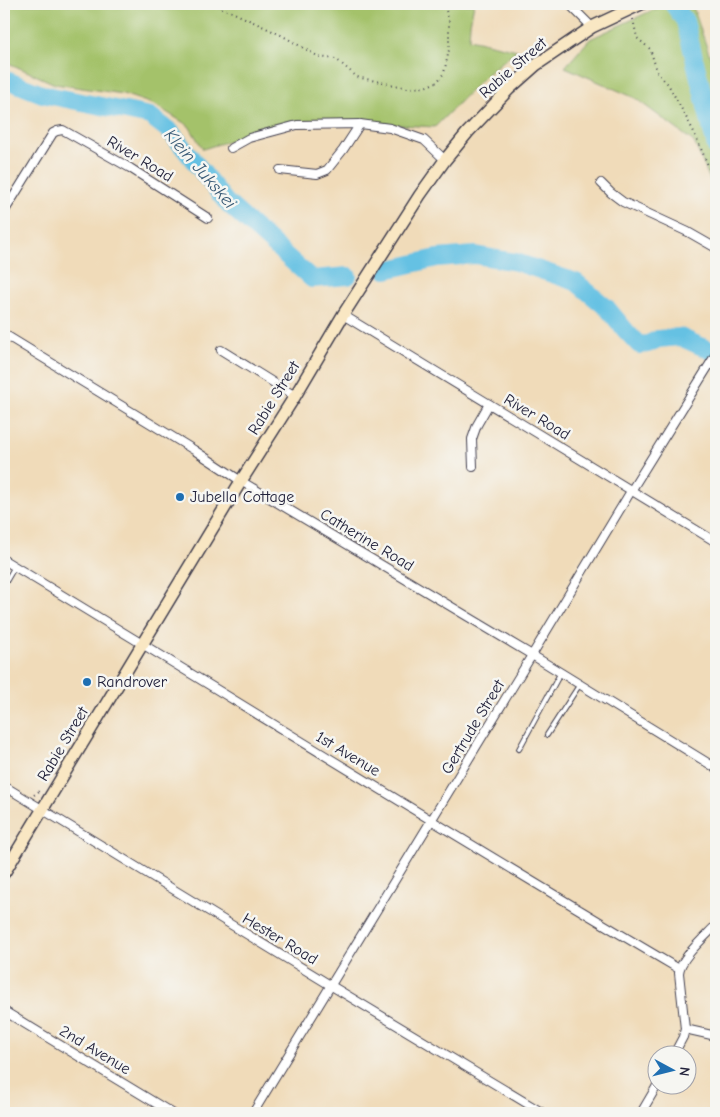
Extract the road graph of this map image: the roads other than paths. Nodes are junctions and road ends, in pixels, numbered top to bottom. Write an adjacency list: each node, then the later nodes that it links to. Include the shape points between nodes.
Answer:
1 (569, 4): 3 (street)
2 (641, 4): 3 (street, Rabie Street)
3 (592, 27): 6 (street, Rabie Street, via 536,65 508,90)
4 (360, 124): 5 (street, via 297,125 248,138); 6 (street, via 390,128 424,140); 7 (street, via 327,170 317,174)
5 (231, 148)
6 (445, 160): 12 (street, Rabie Street)
7 (280, 170)
8 (601, 183): 11 (street, via 623,202)
9 (4, 212): 10 (street, River Road, via 53,133 63,130)
10 (208, 218)
11 (716, 248)
12 (343, 315): 16 (street, Rabie Street); 17 (street, River Road)
13 (4, 334): 19 (street, Catherine Road)
14 (221, 350): 16 (street)
15 (716, 354): 20 (street, Gertrude Street)
16 (295, 396): 19 (street, Rabie Street)
17 (489, 404): 18 (street, via 472,439); 20 (street, River Road)
18 (473, 467)
19 (241, 481): 25 (street, Rabie Street); 26 (street, Catherine Road)
20 (631, 491): 21 (street, River Road); 26 (street, Gertrude Street)
21 (716, 542)
22 (4, 560): 23 (street, 1st Avenue)
23 (15, 566): 24 (lane); 25 (street, 1st Avenue)
24 (4, 585)
25 (143, 644): 34 (street, Rabie Street); 35 (street, 1st Avenue)
26 (532, 655): 27 (street, Catherine Road); 35 (street, Gertrude Street)
27 (560, 672): 28 (street, Catherine Road); 30 (lane)
28 (580, 684): 29 (lane); 31 (street, Catherine Road)
29 (547, 735)
30 (519, 749)
31 (716, 768)
32 (7, 788): 33 (lane); 34 (street, Hester Road)
33 (4, 799)
34 (42, 810): 36 (street, Rabie Street); 39 (street, Hester Road)
35 (431, 821): 38 (street, 1st Avenue); 39 (street, Gertrude Street)
36 (4, 872)
37 (716, 924): 38 (street, via 684,958)
38 (679, 969): 41 (street)
39 (330, 986): 45 (street, Hester Road); 47 (street, Gertrude Street)
40 (4, 1011): 46 (street, 2nd Avenue)
41 (684, 1029): 42 (street); 43 (street)
42 (716, 1036)
43 (679, 1044)
44 (652, 1094): 48 (street)
45 (539, 1112)
46 (172, 1113)
47 (253, 1113)
48 (642, 1113)

